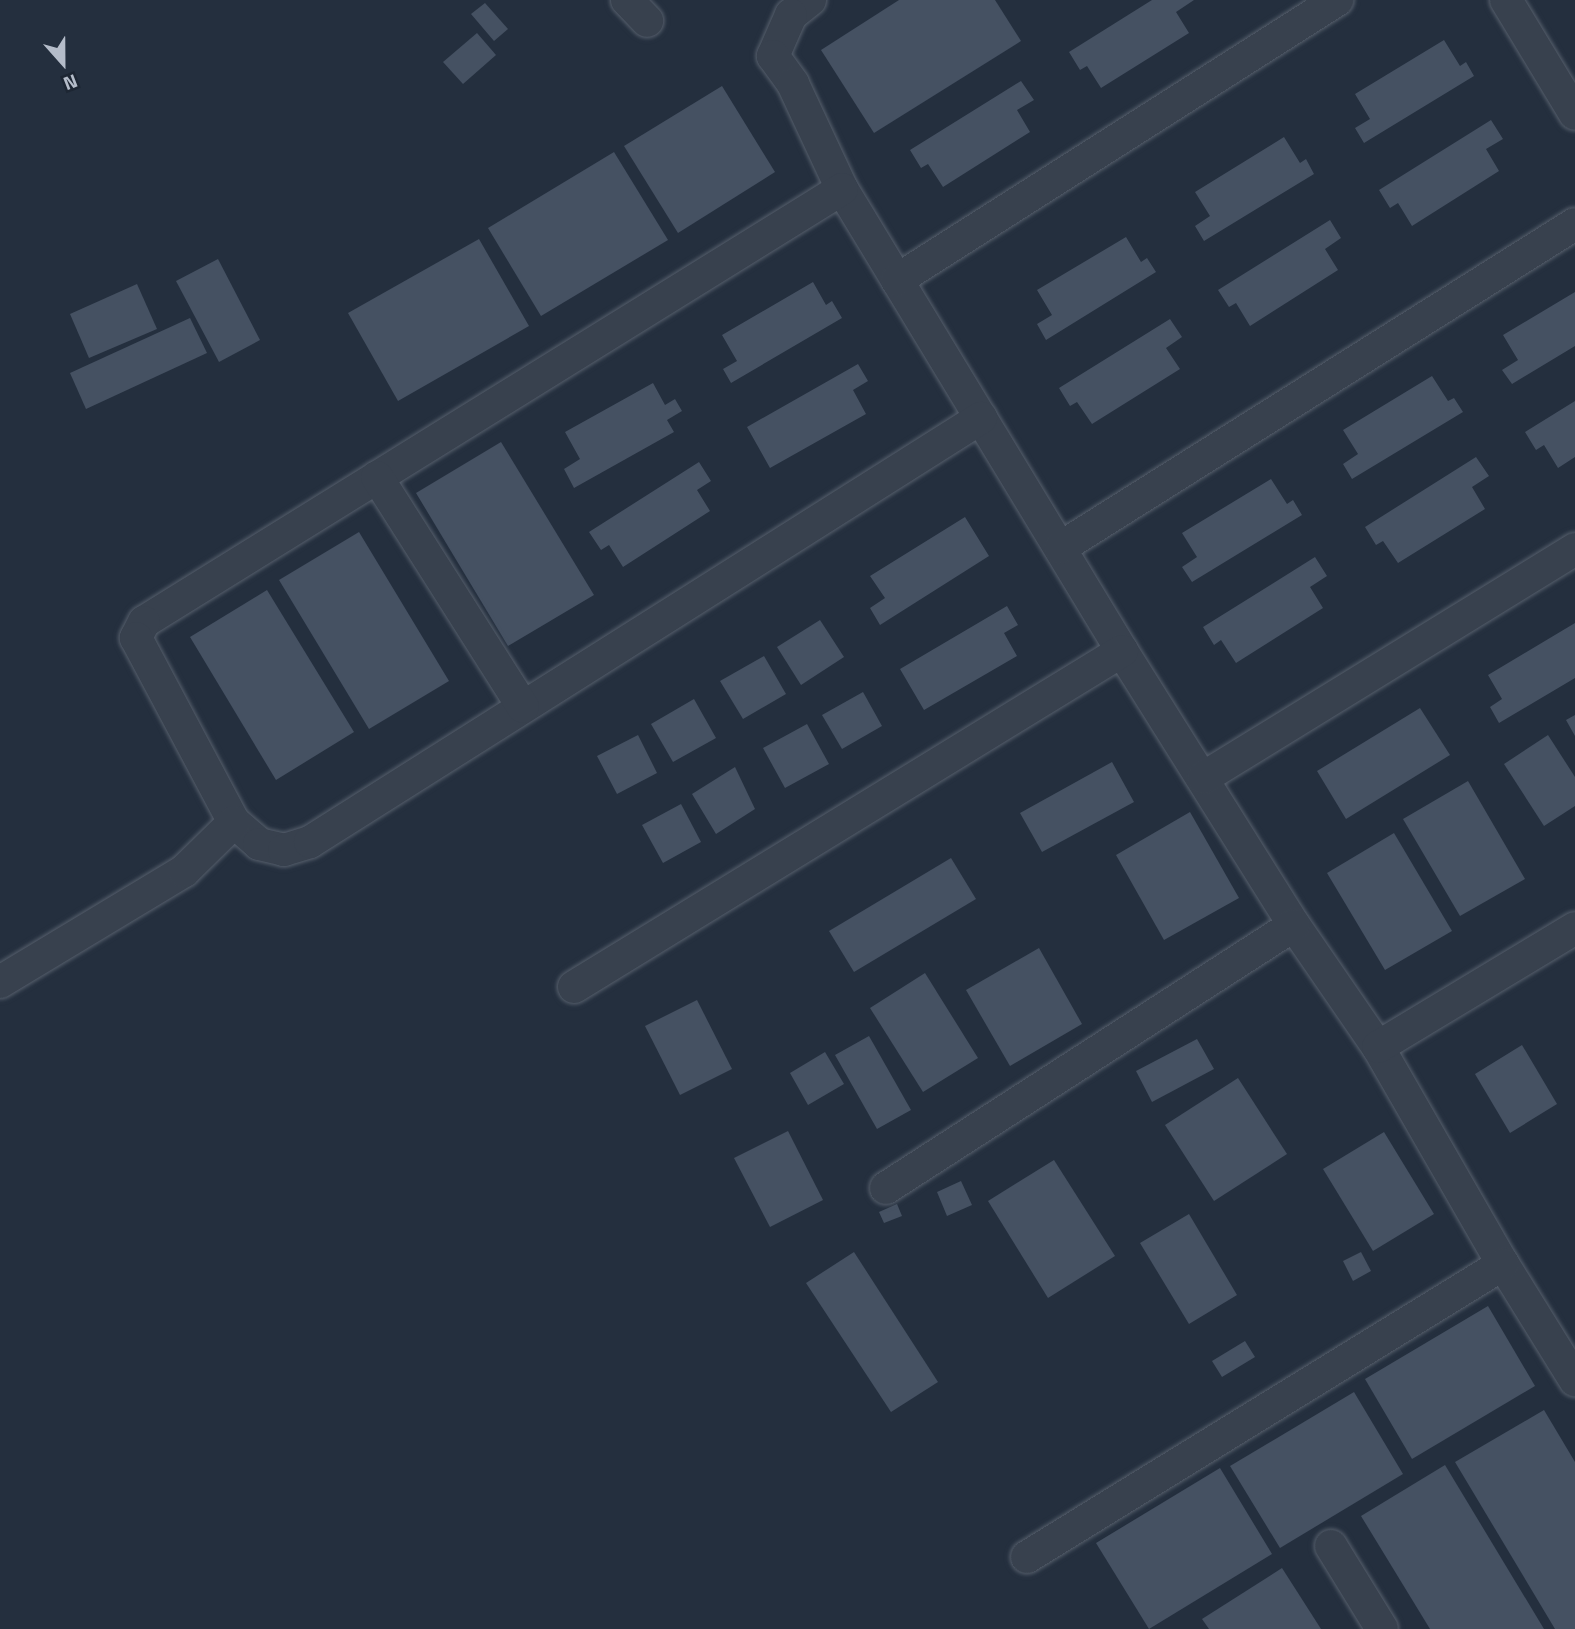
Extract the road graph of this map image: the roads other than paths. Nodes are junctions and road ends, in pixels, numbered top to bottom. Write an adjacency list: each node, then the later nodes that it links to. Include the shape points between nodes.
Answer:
1 (810, 0): 5 (street, via 790,15 773,55 793,84)
2 (1337, 0): 7 (street)
3 (1506, 0): 4 (street)
4 (1575, 114)
5 (842, 189): 7 (street); 9 (street)
6 (1575, 224): 10 (street)
7 (897, 280): 8 (street)
8 (981, 418): 10 (street); 13 (street)
9 (377, 477): 13 (street); 15 (street, via 145,622 135,638)
10 (1060, 548): 12 (street)
11 (1575, 549): 14 (street)
12 (1122, 651): 14 (street); 19 (street)
13 (523, 707): 15 (street, via 310,842 284,850 259,844)
14 (1203, 778): 16 (street)
15 (234, 822): 18 (street, via 184,871)
16 (1294, 925): 20 (street); 21 (street)
17 (1575, 928): 20 (street)
18 (0, 982)
19 (574, 987)
20 (1378, 1047): 22 (street)
21 (886, 1188)
22 (1503, 1264): 23 (street); 25 (street)
23 (1572, 1369)
24 (1331, 1546): 26 (street)
25 (1027, 1557)
26 (1382, 1629)

